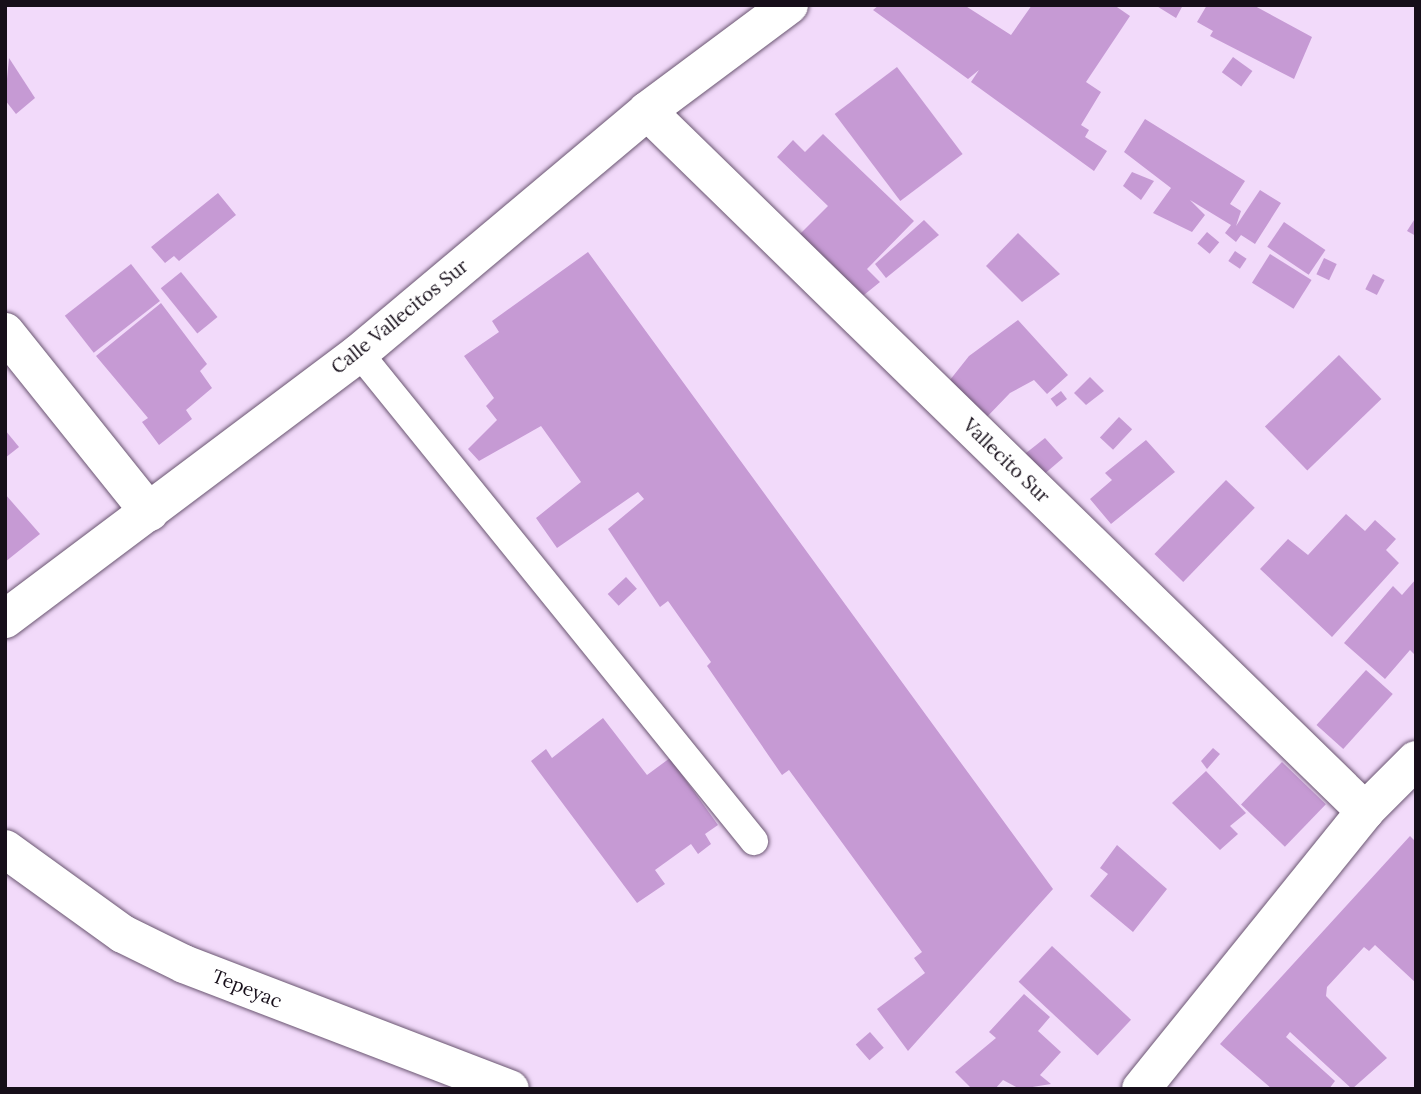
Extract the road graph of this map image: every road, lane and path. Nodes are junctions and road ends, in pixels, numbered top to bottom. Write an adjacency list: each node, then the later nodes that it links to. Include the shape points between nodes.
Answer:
1 (789, 5): 2 (street, Calle Vallecitos Sur)
2 (647, 111): 4 (street, Calle Vallecitos Sur); 8 (street, Vallecito Sur)
3 (5, 332): 5 (street)
4 (359, 353): 5 (street, Calle Vallecitos Sur); 9 (lane)
5 (149, 512): 6 (street, Calle Vallecitos Sur)
6 (5, 619)
7 (1416, 760): 8 (street)
8 (1365, 811): 12 (street)
9 (754, 841)
10 (5, 849): 11 (street, Tepeyac, via 123,934 184,964)
11 (510, 1089)
12 (1141, 1089)

